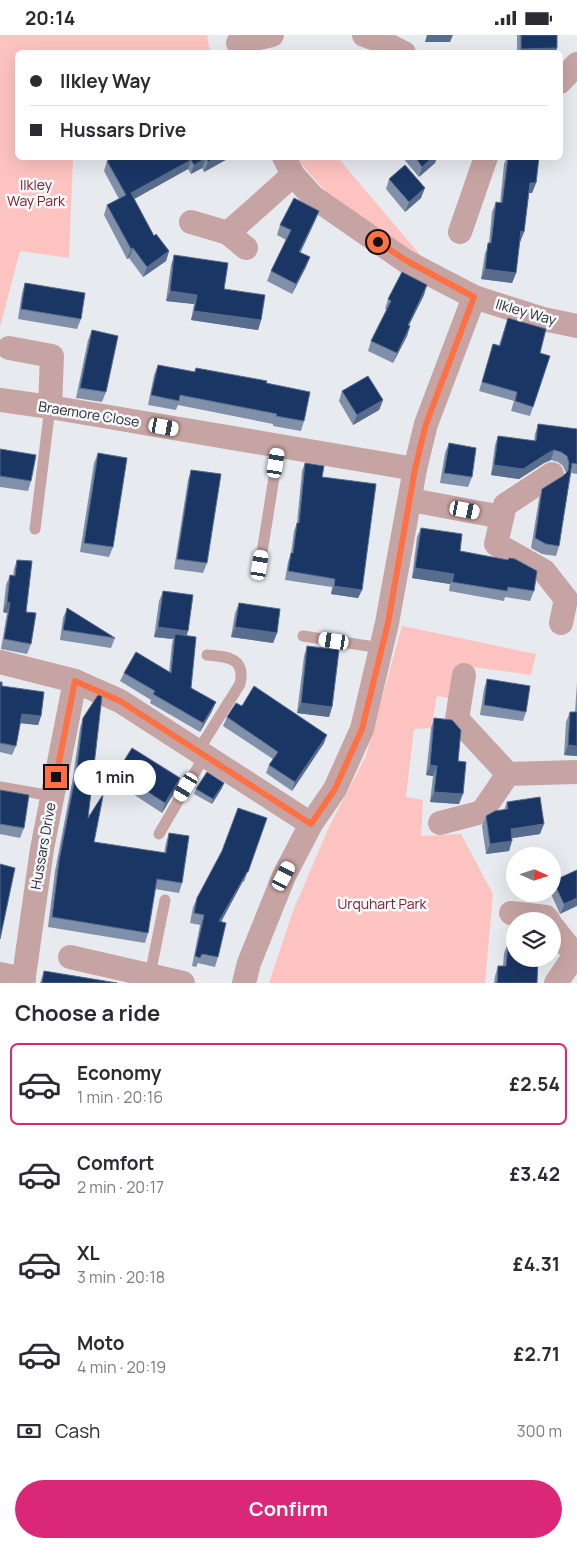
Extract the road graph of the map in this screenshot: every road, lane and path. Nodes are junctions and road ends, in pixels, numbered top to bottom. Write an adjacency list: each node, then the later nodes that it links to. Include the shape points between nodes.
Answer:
1 (272, 35): 3 (street)
2 (374, 37): 4 (street)
3 (239, 43)
4 (398, 50)
5 (484, 160): 8 (street, via 460,202)
6 (289, 166): 9 (street); 11 (street, Ilkley Way, via 313,197 399,256)
7 (192, 222): 9 (street)
8 (460, 232)
9 (228, 233): 10 (street)
10 (246, 248)
11 (474, 297): 12 (street, Ilkley Way); 17 (street, via 426,424)
12 (577, 326)
13 (9, 348): 15 (street, via 52,355)
14 (0, 401): 15 (street, Braemore Close)
15 (50, 407): 16 (street, Braemore Close); 21 (lane)
16 (279, 446): 17 (street, Braemore Close); 22 (lane)
17 (415, 469): 19 (street)
18 (552, 474): 20 (street, via 505,505)
19 (411, 500): 20 (street); 25 (street)
20 (502, 517): 23 (street, via 496,544 544,571 566,599)
21 (36, 529)
22 (260, 565)
23 (562, 623)
24 (303, 636): 25 (lane)
25 (381, 648): 36 (street, via 362,729 335,789)
26 (207, 655): 30 (lane, via 235,660 242,676)
27 (0, 663): 29 (street)
28 (464, 675): 32 (street, via 457,719)
29 (75, 681): 30 (street, via 120,701); 34 (street, Hussars Drive)
30 (202, 753): 36 (street); 37 (lane)
31 (577, 772): 32 (street)
32 (508, 774): 35 (street, via 482,812)
33 (0, 787): 34 (lane)
34 (52, 796): 44 (street, Hussars Drive)
35 (440, 823)
36 (311, 824): 46 (street, via 266,918)
37 (159, 834)
38 (165, 900): 43 (lane)
39 (561, 937): 40 (street)
40 (576, 955): 47 (street)
41 (70, 957): 43 (street)
42 (0, 974): 44 (street)
43 (149, 979): 45 (street)
44 (24, 981)
45 (183, 983)
46 (244, 983)
47 (556, 983)

